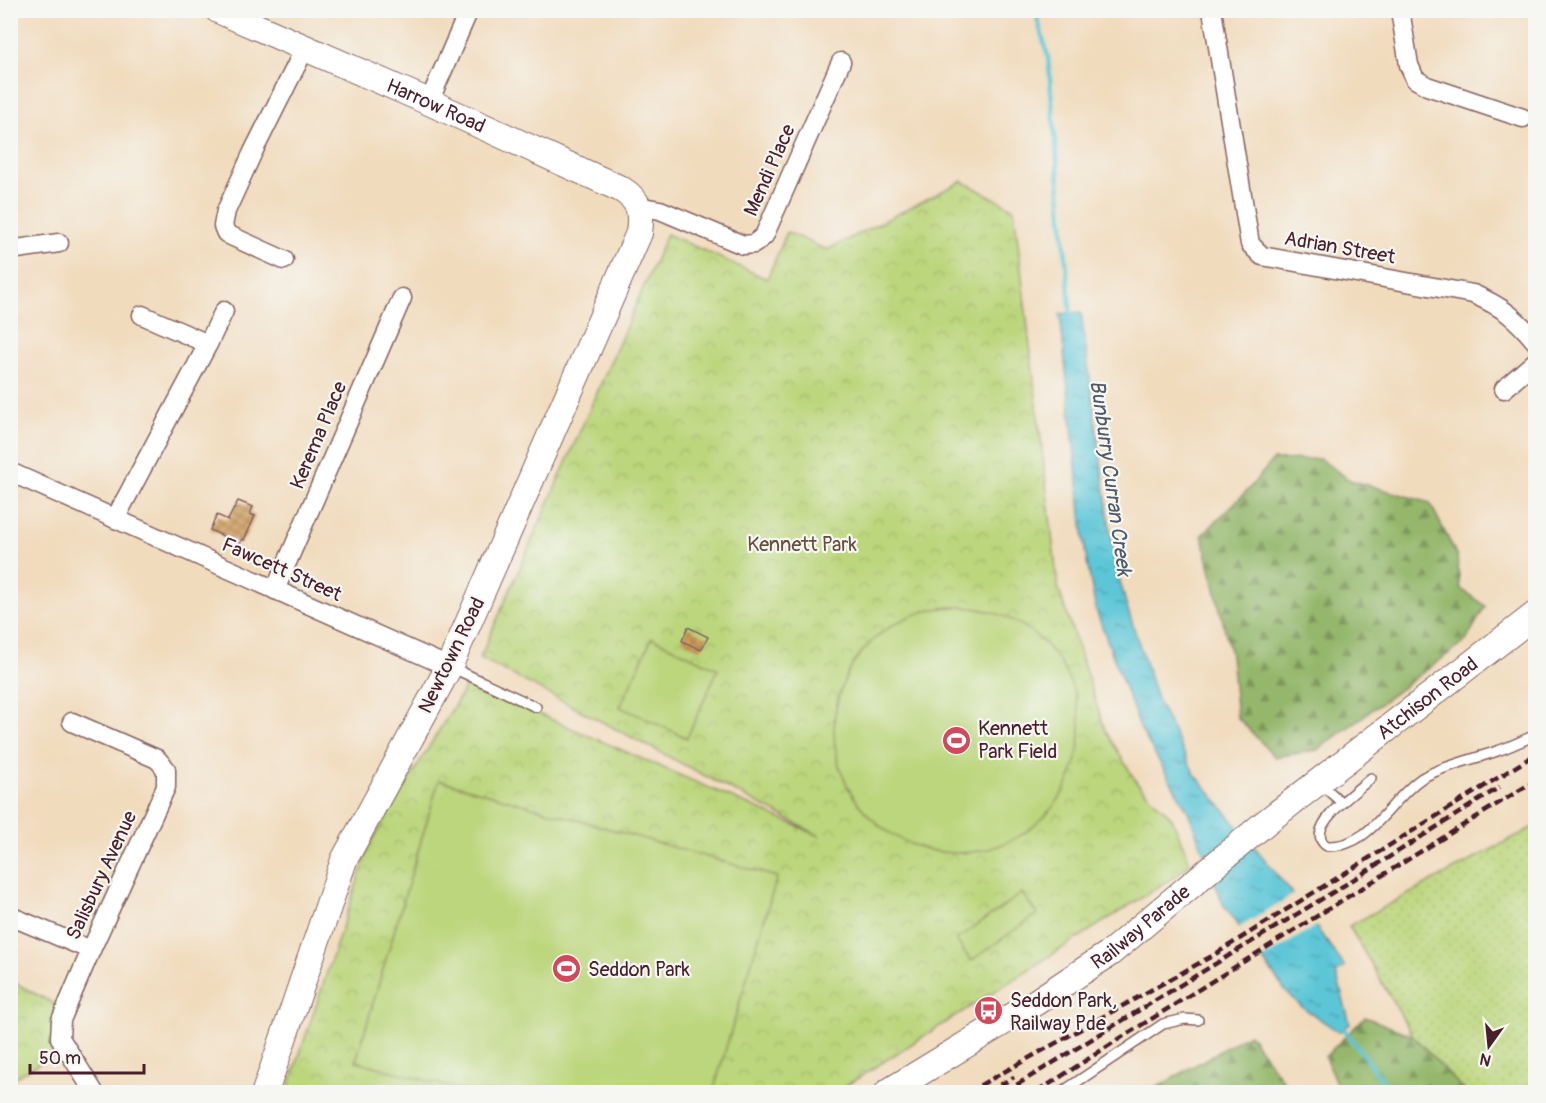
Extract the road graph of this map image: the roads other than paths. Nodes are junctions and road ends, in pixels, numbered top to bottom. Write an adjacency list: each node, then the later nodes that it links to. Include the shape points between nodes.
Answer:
1 (218, 10): 5 (street, Harrow Road)
2 (470, 10): 7 (street)
3 (1212, 10): 16 (street, Adrian Street, via 1250,243 1262,256 1473,294 1497,305)
4 (1400, 10): 8 (street, via 1415,79)
5 (305, 48): 7 (street, Harrow Road); 12 (street, via 239,182 223,226 231,236)
6 (841, 62): 9 (street, Mendi Place, via 764,236 754,244 743,245 660,210)
7 (429, 102): 9 (street, Harrow Road, via 621,189 633,197)
8 (1523, 118)
9 (639, 212): 24 (street, Newtown Road, via 639,233)
10 (59, 243): 11 (street)
11 (10, 250)
12 (284, 260)
13 (402, 298): 22 (street, Kerema Place)
14 (224, 311): 17 (street)
15 (142, 315): 17 (street)
16 (1536, 342)
17 (208, 344): 21 (street)
18 (1536, 361): 19 (street)
19 (1504, 389)
20 (13, 479): 21 (street, Fawcett Street)
21 (115, 519): 22 (street, Fawcett Street)
22 (275, 590): 24 (street, Fawcett Street)
23 (1536, 614): 29 (street, Atchison Road)
24 (449, 667): 25 (lane, Fawcett Street); 35 (street, Newtown Road, via 344,860)
25 (536, 706)
26 (72, 722): 32 (street, Salisbury Avenue, via 156,759 166,770 166,787)
27 (1536, 735): 30 (lane, via 1423,778 1365,833 1352,842 1327,846 1320,831 1326,818)
28 (1371, 778): 30 (lane)
29 (1319, 782): 30 (lane); 36 (street, Railway Parade, via 1110,953)
30 (1342, 803)
31 (10, 916): 32 (street)
32 (91, 950): 34 (street, Salisbury Avenue, via 61,1020 60,1038)
33 (1198, 1020): 37 (lane, via 1163,1024)
34 (94, 1092)
35 (265, 1092)
36 (888, 1092)
37 (1062, 1092)

